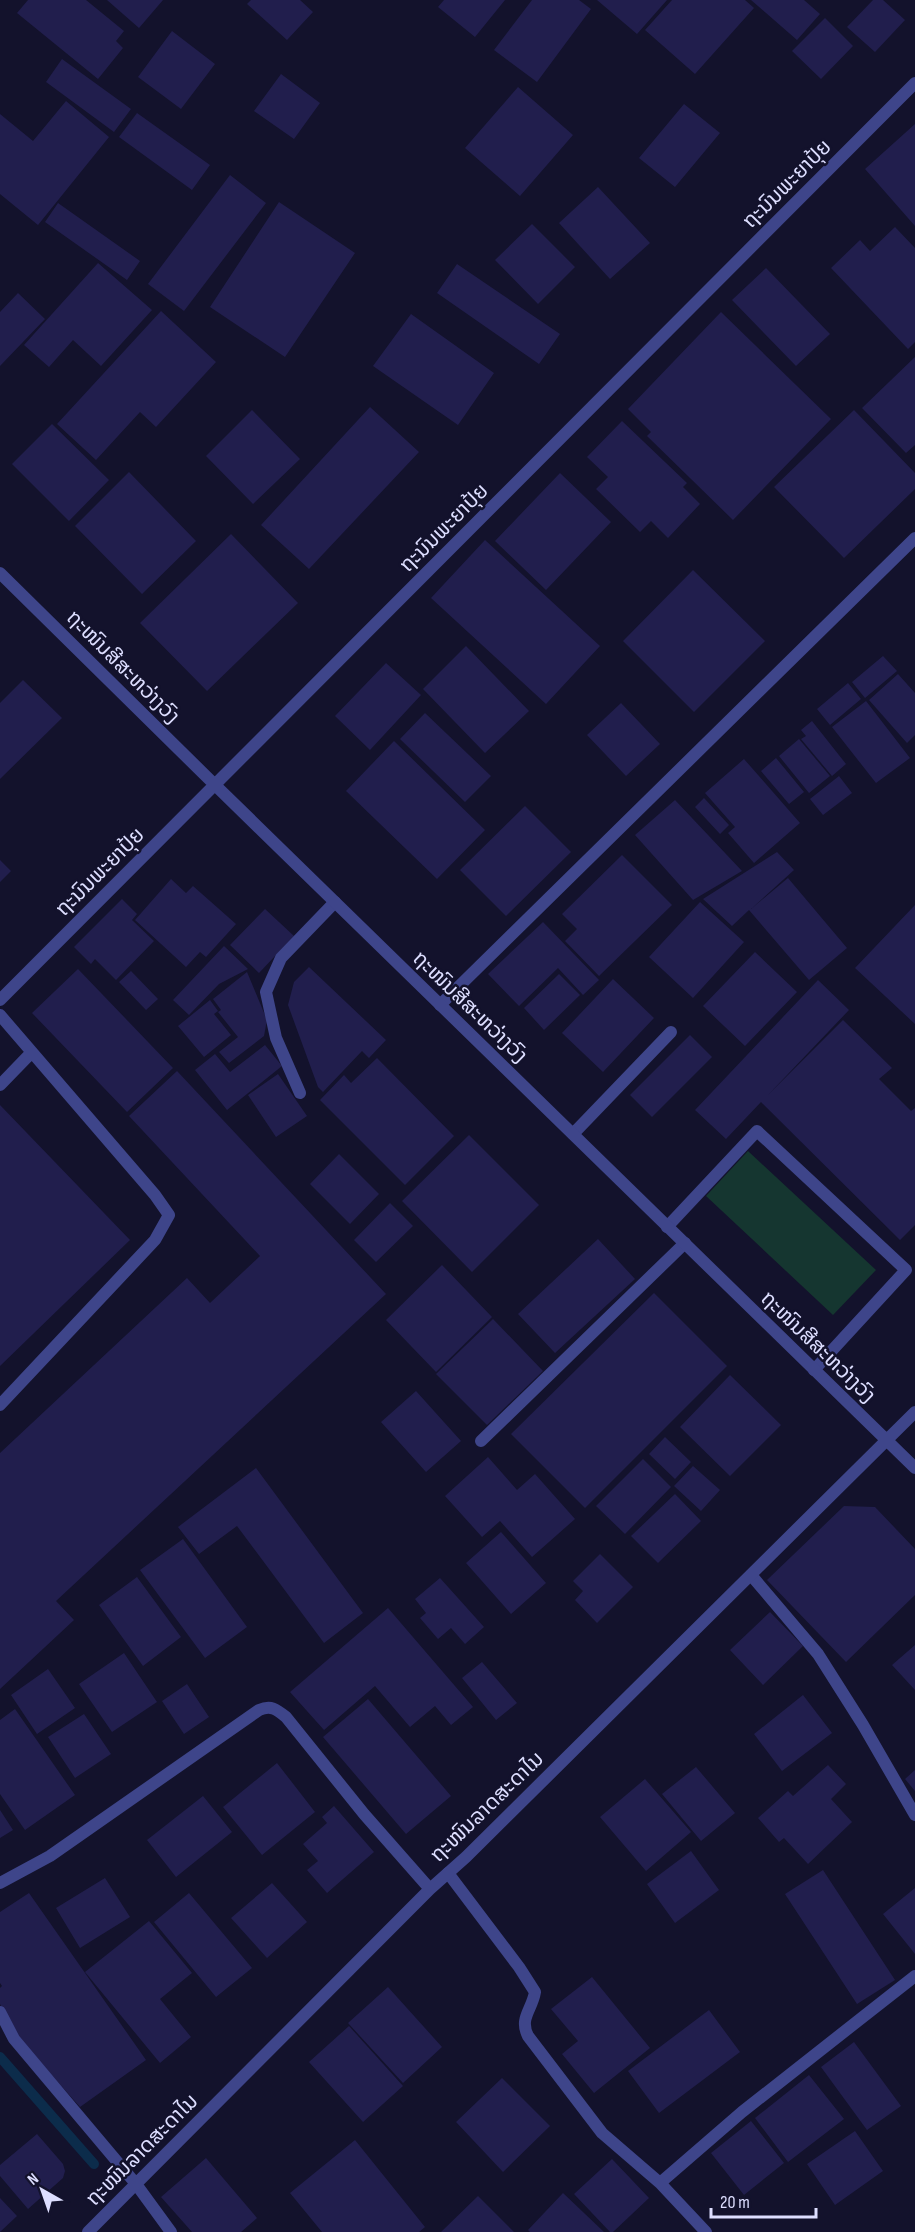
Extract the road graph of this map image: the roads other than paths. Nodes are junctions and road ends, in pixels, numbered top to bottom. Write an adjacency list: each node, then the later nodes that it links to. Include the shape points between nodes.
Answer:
1 (915, 83): 4 (street, ຖະນົນພະຍາປຸ້ຍ)
2 (915, 538): 7 (street)
3 (0, 573): 4 (street, ຖະໜົນສີສະຫວ່າງວົງ)
4 (215, 785): 5 (street, ຖະໜົນສີສະຫວ່າງວົງ); 6 (street, ຖະນົນພະຍາປຸ້ຍ)
5 (335, 902): 7 (street, ຖະໜົນສີສະຫວ່າງວົງ); 12 (street, via 281,958 266,992 276,1038)
6 (0, 1000)
7 (440, 1005): 13 (street, ຖະໜົນສີສະຫວ່າງວົງ)
8 (0, 1015): 10 (street)
9 (671, 1032): 13 (street)
10 (32, 1052): 11 (street); 17 (street, via 169,1215 155,1240)
11 (0, 1085)
12 (300, 1093)
13 (573, 1134): 14 (street, ຖະໜົນສີສະຫວ່າງວົງ)
14 (668, 1227): 15 (street, ຖະໜົນສີສະຫວ່າງວົງ); 16 (street, via 757,1131 906,1270)
15 (685, 1243): 16 (street, ຖະໜົນສີສະຫວ່າງວົງ); 19 (street)
16 (814, 1370): 20 (street, ຖະໜົນສີສະຫວ່າງວົງ)
17 (0, 1405)
18 (915, 1412): 20 (street, ຖະໜົນລາດສະດາໄນ)
19 (481, 1441)
20 (887, 1441): 21 (street, ຖະໜົນສີສະຫວ່າງວົງ); 22 (street, ຖະໜົນລາດສະດາໄນ)
21 (915, 1468)
22 (751, 1575): 23 (street, via 818,1654); 24 (street, ຖະໜົນລາດສະດາໄນ)
23 (915, 1815)
24 (448, 1873): 26 (street, ຖະໜົນລາດສະດາໄນ); 29 (street, via 535,1992 523,2027 528,2036 602,2133)
25 (0, 1883): 26 (street, via 50,1856 267,1707 286,1717)
26 (430, 1889): 30 (street, ຖະໜົນລາດສະດາໄນ)
27 (915, 1976): 29 (street, via 742,2112)
28 (0, 2012): 30 (street, via 14,2039)
29 (660, 2183): 33 (street)
30 (136, 2184): 31 (street, ຖະໜົນລາດສະດາໄນ); 32 (street)
31 (88, 2232)
32 (171, 2232)
33 (706, 2232)

